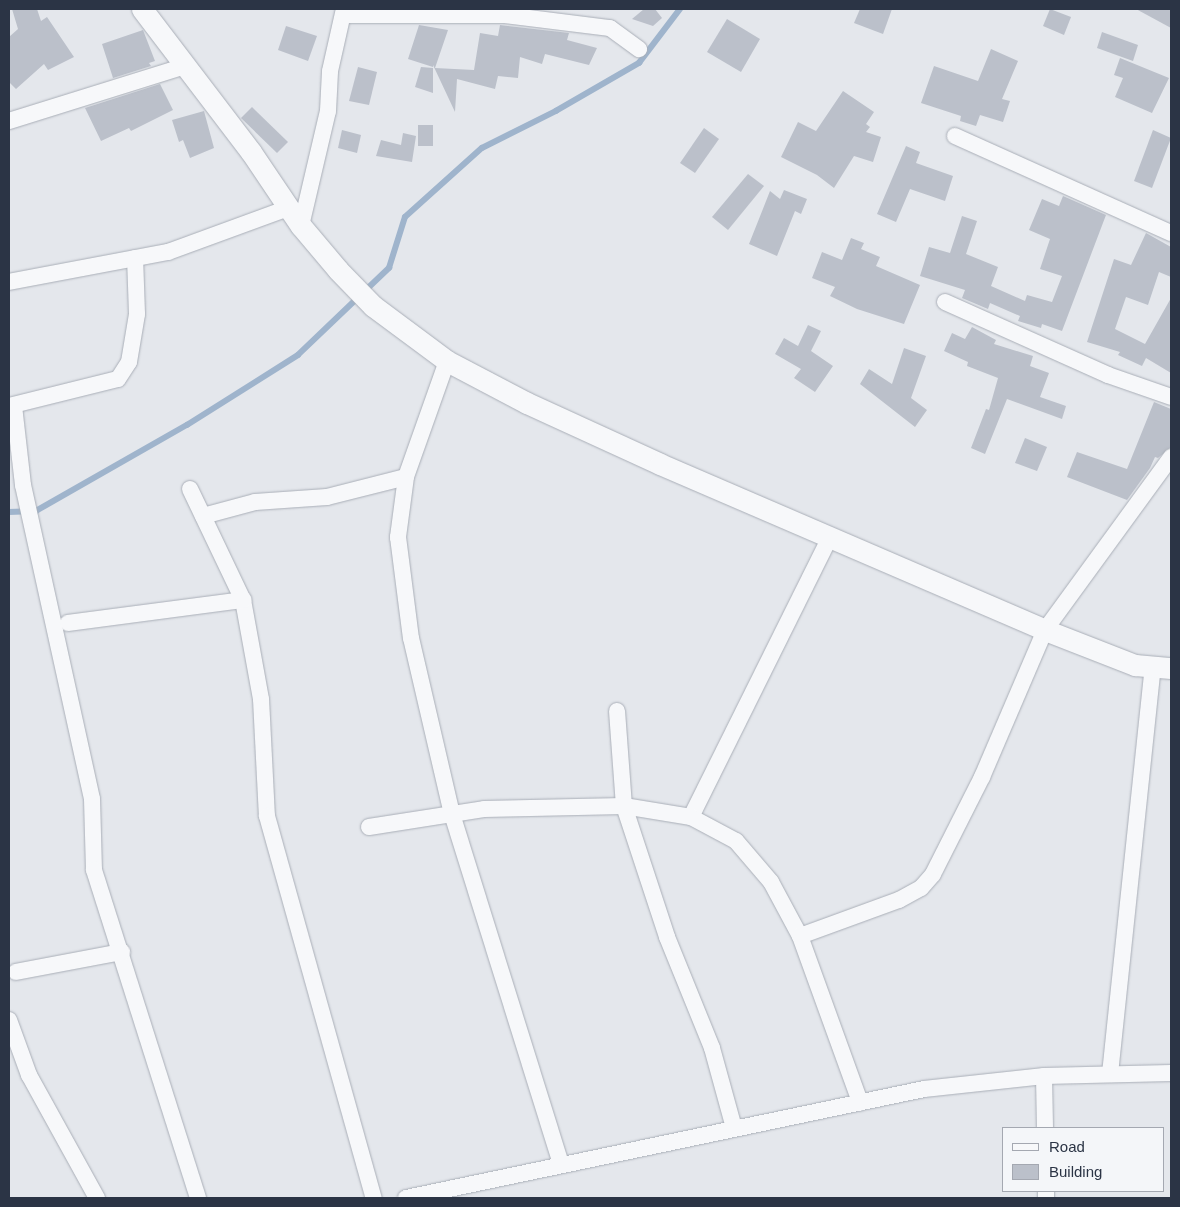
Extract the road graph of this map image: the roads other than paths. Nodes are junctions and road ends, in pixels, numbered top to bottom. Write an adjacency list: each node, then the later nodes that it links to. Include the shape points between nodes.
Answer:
1 (142, 9): 4 (street)
2 (343, 12): 3 (street, via 505,15 610,28); 8 (street, via 330,71 328,111)
3 (639, 49)
4 (186, 66): 5 (street); 7 (street, via 251,152)
5 (9, 121)
6 (955, 136): 9 (street)
7 (288, 208): 8 (street); 10 (street, via 168,252)
8 (301, 226): 13 (street, via 373,306)
9 (1171, 233)
10 (134, 258): 11 (street); 15 (street, via 138,314 129,362 118,379)
11 (9, 282)
12 (945, 302): 14 (street, via 1108,375)
13 (447, 361): 17 (street); 20 (street, via 527,403)
14 (1171, 397)
15 (11, 406): 31 (street, via 23,485 92,800 94,870)
16 (1171, 457): 23 (street)
17 (406, 477): 19 (street, via 326,497 255,502); 27 (street, via 398,537 410,628)
18 (190, 489): 19 (street)
19 (203, 516): 21 (street)
20 (830, 537): 23 (street); 28 (street)
21 (243, 600): 22 (street); 43 (street, via 261,699 267,816)
22 (68, 623)
23 (1045, 630): 24 (street, via 1135,665); 30 (street, via 982,777 933,874 921,888 899,900)
24 (1162, 668): 35 (street)
25 (617, 711): 26 (street)
26 (624, 806): 27 (street, via 484,809); 28 (street); 39 (street, via 667,937 712,1048)
27 (452, 814): 29 (street); 40 (street)
28 (691, 817): 30 (street, via 736,841 771,882)
29 (369, 827)
30 (800, 936): 37 (street)
31 (122, 952): 32 (street); 42 (street)
32 (16, 972)
33 (9, 1020): 41 (street, via 33,1084)
34 (1171, 1073): 35 (street)
35 (1110, 1074): 36 (street)
36 (1044, 1076): 37 (street, via 924,1089); 38 (street)
37 (860, 1102): 39 (street)
38 (1045, 1127)
39 (734, 1128): 40 (street)
40 (561, 1163): 44 (street)
41 (97, 1198)
42 (198, 1198)
43 (374, 1198)
44 (406, 1198)

